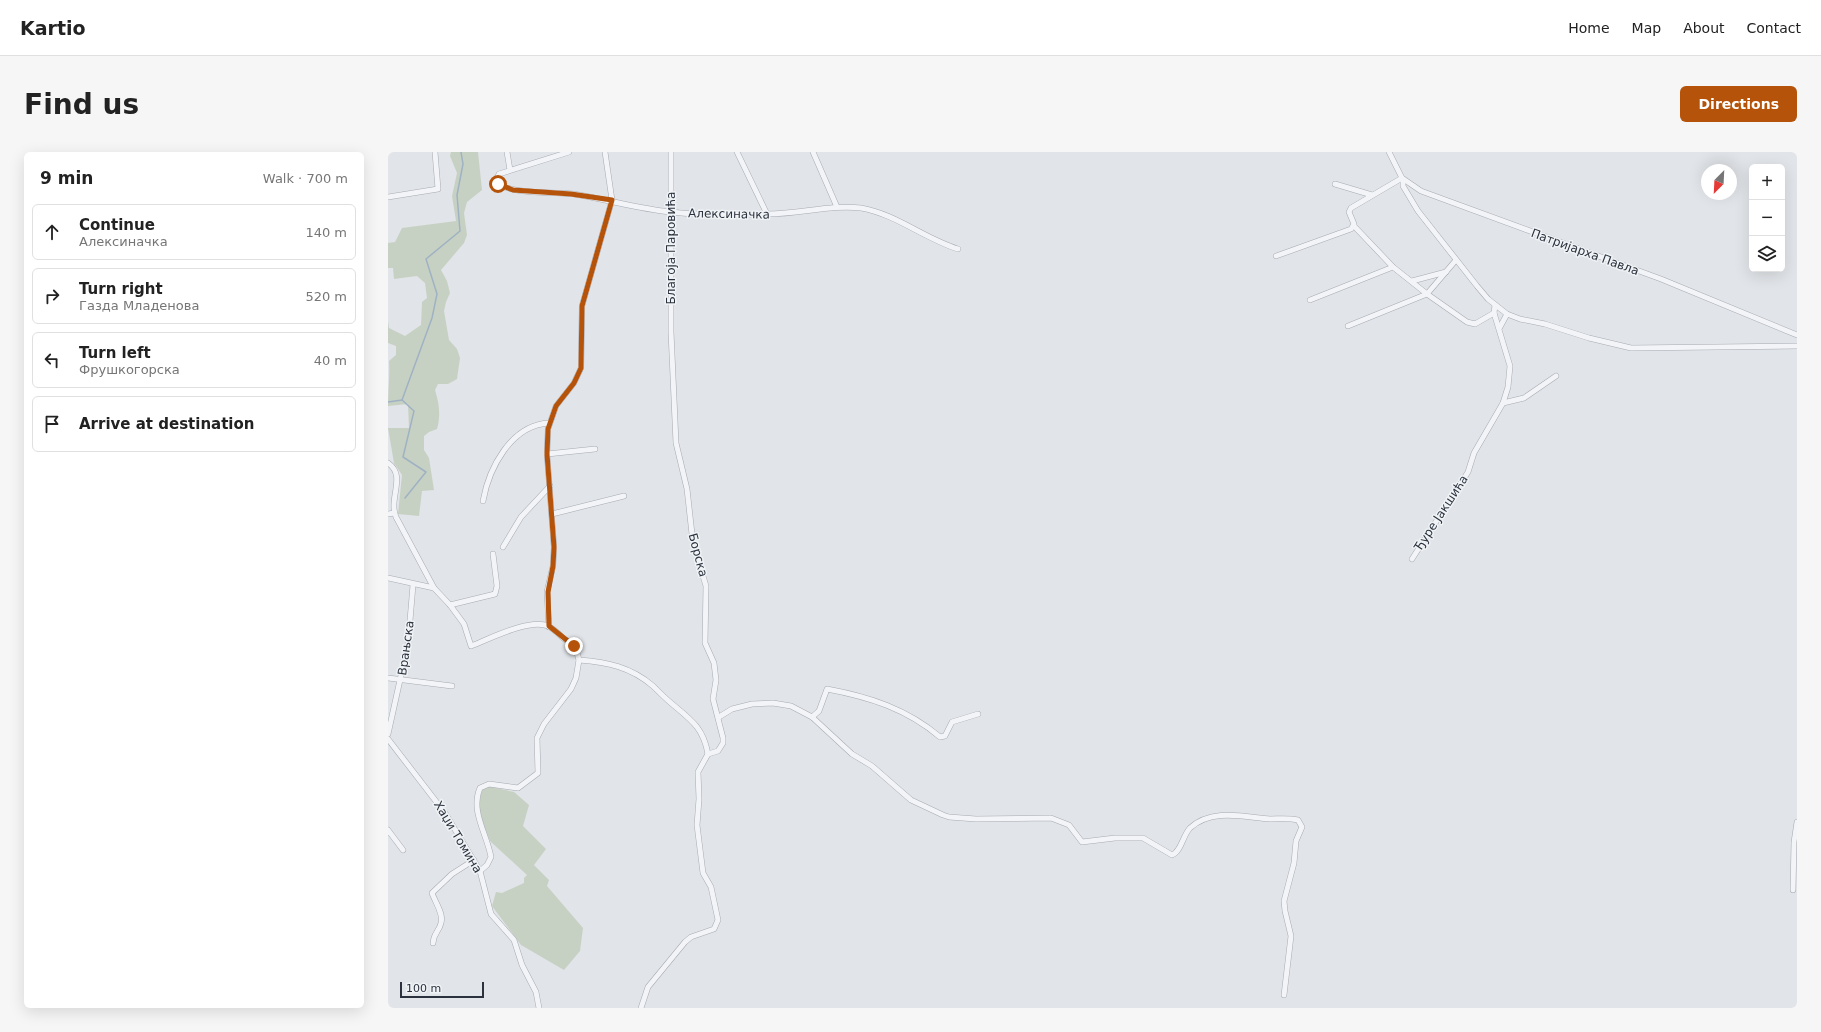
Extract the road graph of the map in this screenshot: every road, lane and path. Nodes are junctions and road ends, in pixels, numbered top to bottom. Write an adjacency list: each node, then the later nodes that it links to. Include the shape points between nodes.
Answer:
1 (434, 152): 14 (street, via 438,189)
2 (507, 152): 10 (street)
3 (569, 152): 9 (street)
4 (605, 152): 15 (street)
5 (670, 152): 17 (street, Благоја Паровића)
6 (736, 152): 18 (street)
7 (813, 152): 16 (street)
8 (1389, 152): 11 (street)
9 (556, 154): 10 (street)
10 (510, 170): 15 (street, Алексиначка, via 499,174 496,180 501,186 513,190)
11 (1402, 178): 13 (street); 22 (street, via 1411,202); 33 (street, Патријарха Павла, via 1422,191 1661,279)
12 (1335, 184): 13 (street)
13 (1372, 195): 19 (street, via 1350,210)
14 (388, 197)
15 (612, 200): 17 (street, Алексиначка); 38 (street, via 582,306 581,368 574,383 556,406)
16 (837, 207): 18 (street, Алексиначка, via 785,215); 20 (street, Алексиначка, via 861,208 874,212)
17 (672, 212): 18 (street, Алексиначка); 34 (street, Благоја Паровића)
18 (767, 214)
19 (1354, 226): 21 (street); 23 (street)
20 (958, 249)
21 (1276, 256)
22 (1456, 260): 24 (street); 28 (street)
23 (1392, 267): 25 (street); 27 (street)
24 (1446, 272): 25 (street); 26 (street)
25 (1412, 281): 26 (street)
26 (1426, 294): 29 (street, via 1471,324); 31 (street)
27 (1310, 300)
28 (1495, 305): 29 (street); 30 (street)
29 (1494, 313): 32 (street, Ђуре Јакшића)
30 (1507, 314): 32 (street); 35 (street, via 1631,348)
31 (1348, 326)
32 (1500, 327): 37 (street, Ђуре Јакшића, via 1510,366)
33 (1797, 335)
34 (672, 343): 62 (street, Борска, via 676,443 687,489 693,543 706,586 705,643 714,663 716,680 713,699)
35 (1797, 346)
36 (1556, 376): 37 (street, via 1534,393)
37 (1506, 402): 50 (street, Ђуре Јакшића, via 1474,453 1468,472)
38 (549, 423): 40 (street); 44 (street, via 523,432 502,453 491,470)
39 (595, 449): 40 (street)
40 (547, 454): 42 (street)
41 (388, 463): 45 (street, via 395,470 397,478 392,505)
42 (550, 486): 47 (street); 48 (street, via 521,517)
43 (624, 496): 47 (street)
44 (483, 501)
45 (394, 513): 46 (street); 53 (street)
46 (388, 514)
47 (552, 514): 55 (street, via 554,547 548,592)
48 (503, 548)
49 (493, 554): 54 (street, via 497,586 495,594)
50 (1412, 559)
51 (388, 578): 52 (street)
52 (413, 585): 53 (street); 58 (street, Врањска, via 408,644)
53 (434, 588): 54 (street)
54 (450, 605): 55 (street, via 464,624 471,646 522,627)
55 (549, 626): 56 (street, via 574,646)
56 (579, 660): 65 (street, via 610,663 652,685 694,722); 70 (street, via 571,689 544,724 537,738 538,773 518,788 489,784 480,788 477,808 492,857)
57 (388, 678): 58 (street)
58 (401, 679): 59 (street); 63 (street, Врањска)
59 (452, 686)
60 (978, 714): 61 (street, via 952,722 945,736 940,737 901,710 868,698 827,689 819,711)
61 (812, 716): 62 (street, via 791,706 766,703 738,706); 73 (street, via 852,754 872,766 912,800 955,818 1056,819 1069,825 1078,840 1086,843 1143,838 1172,855 1176,853 1192,827 1212,817 1246,816 1300,822 1302,829 1296,840 1294,863 1284,901 1291,936)
62 (719, 717): 65 (street, Борска, via 723,743 718,751)
63 (388, 734)
64 (388, 739): 69 (street, Хаџи Томина, via 445,813)
65 (708, 754): 75 (street, via 698,772 697,820 703,873 713,895 717,923 712,930 691,937 685,942 650,984)
66 (1797, 822): 71 (street)
67 (388, 830): 68 (street)
68 (403, 850)
69 (474, 860): 70 (street, Хаџи Томина); 72 (street, via 452,874 432,893 442,921 434,934)
70 (480, 870): 74 (street, Хаџи Томина, via 491,914 514,940)
71 (1793, 890)
72 (433, 943)
73 (1284, 995)
74 (540, 1008)
75 (641, 1008)

